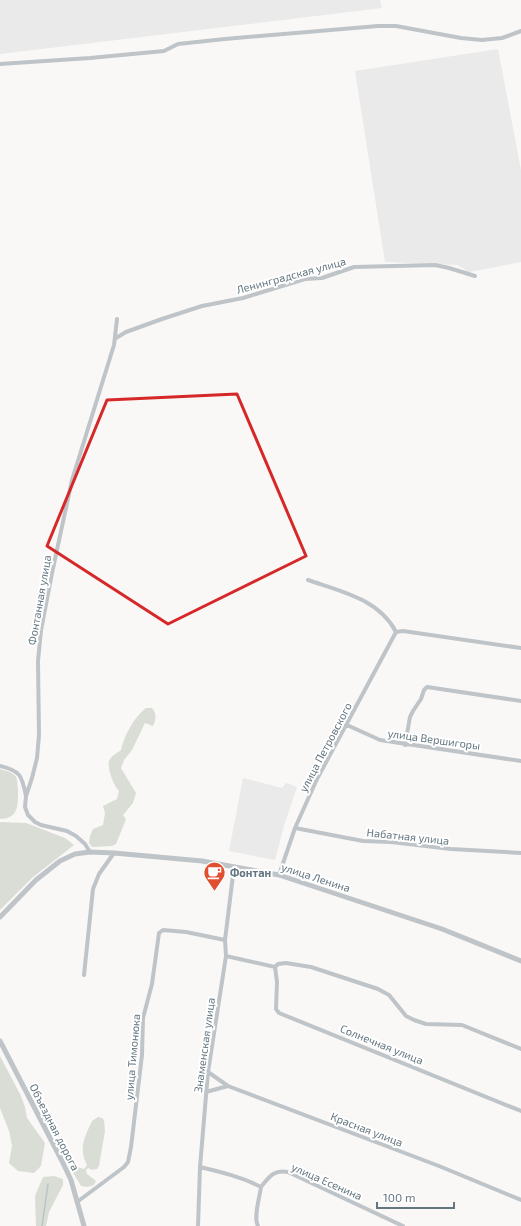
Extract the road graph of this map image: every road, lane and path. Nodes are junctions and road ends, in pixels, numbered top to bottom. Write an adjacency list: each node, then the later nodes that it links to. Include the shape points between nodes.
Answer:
1 (521, 31): 2 (street, via 502,38 482,40 396,26 378,26 178,44 164,51 105,57)
2 (0, 64)
3 (475, 276): 5 (street, Ленинградская улица, via 435,265 354,267 322,278 305,279 243,298 202,306 126,332)
4 (117, 319): 5 (street, Фонтанная улица)
5 (116, 338): 15 (street, Фонтанная улица, via 72,480 41,630 38,661 39,735)
6 (308, 580): 7 (street, via 378,609 391,622)
7 (396, 632): 8 (street); 10 (street, улица Петровского)
8 (521, 648)
9 (521, 701): 11 (street, via 427,687 412,711)
10 (347, 725): 11 (street, улица Вершигоры, via 380,740); 17 (street, улица Петровского, via 317,779)
11 (405, 745): 12 (street, улица Вершигоры)
12 (521, 761)
13 (0, 766): 14 (street, via 16,772)
14 (22, 778): 15 (street); 16 (street)
15 (31, 782): 16 (street, Фонтанная улица)
16 (26, 796): 18 (street, Фонтанная улица, via 25,807 31,819 41,825 67,831 76,836)
17 (295, 828): 20 (street, Набатная улица, via 363,840); 22 (street, улица Петровского)
18 (90, 852): 19 (street, улица Ленина); 23 (street, улица Ленина, via 75,854 60,861 36,880)
19 (114, 853): 21 (street, улица Ленина, via 202,861); 28 (street, via 99,874 93,889)
20 (521, 853)
21 (234, 867): 22 (street, улица Ленина); 24 (street, Знаменская улица)
22 (279, 875): 26 (street, улица Ленина, via 442,929)
23 (0, 917)
24 (226, 940): 25 (street, Знаменская улица); 38 (street, улица Тимонюка, via 186,932 163,930 159,933 152,984 143,1018 142,1055 128,1162)
25 (226, 956): 27 (street); 31 (street, Знаменская улица)
26 (521, 961)
27 (275, 967): 30 (street, via 278,964 286,964 311,967 378,989 389,995 406,1016 414,1020 430,1024 462,1025); 34 (street, Солнечная улица, via 276,1009 279,1013)
28 (84, 975)
29 (0, 1041): 38 (street, Объездная дорога, via 63,1163)
30 (521, 1049)
31 (208, 1072): 32 (street, Красная улица); 33 (street, Знаменская улица)
32 (228, 1086): 33 (street); 37 (street, Красная улица)
33 (206, 1092): 35 (street, Знаменская улица)
34 (521, 1111)
35 (200, 1167): 36 (street, via 223,1172); 40 (street, Знаменская улица)
36 (261, 1187): 41 (street, via 256,1216); 42 (street, улица Есенина, via 277,1171 288,1172)
37 (521, 1200)
38 (77, 1202): 39 (street, Объездная дорога)
39 (84, 1226)
40 (198, 1226)
41 (258, 1226)
42 (403, 1226)

